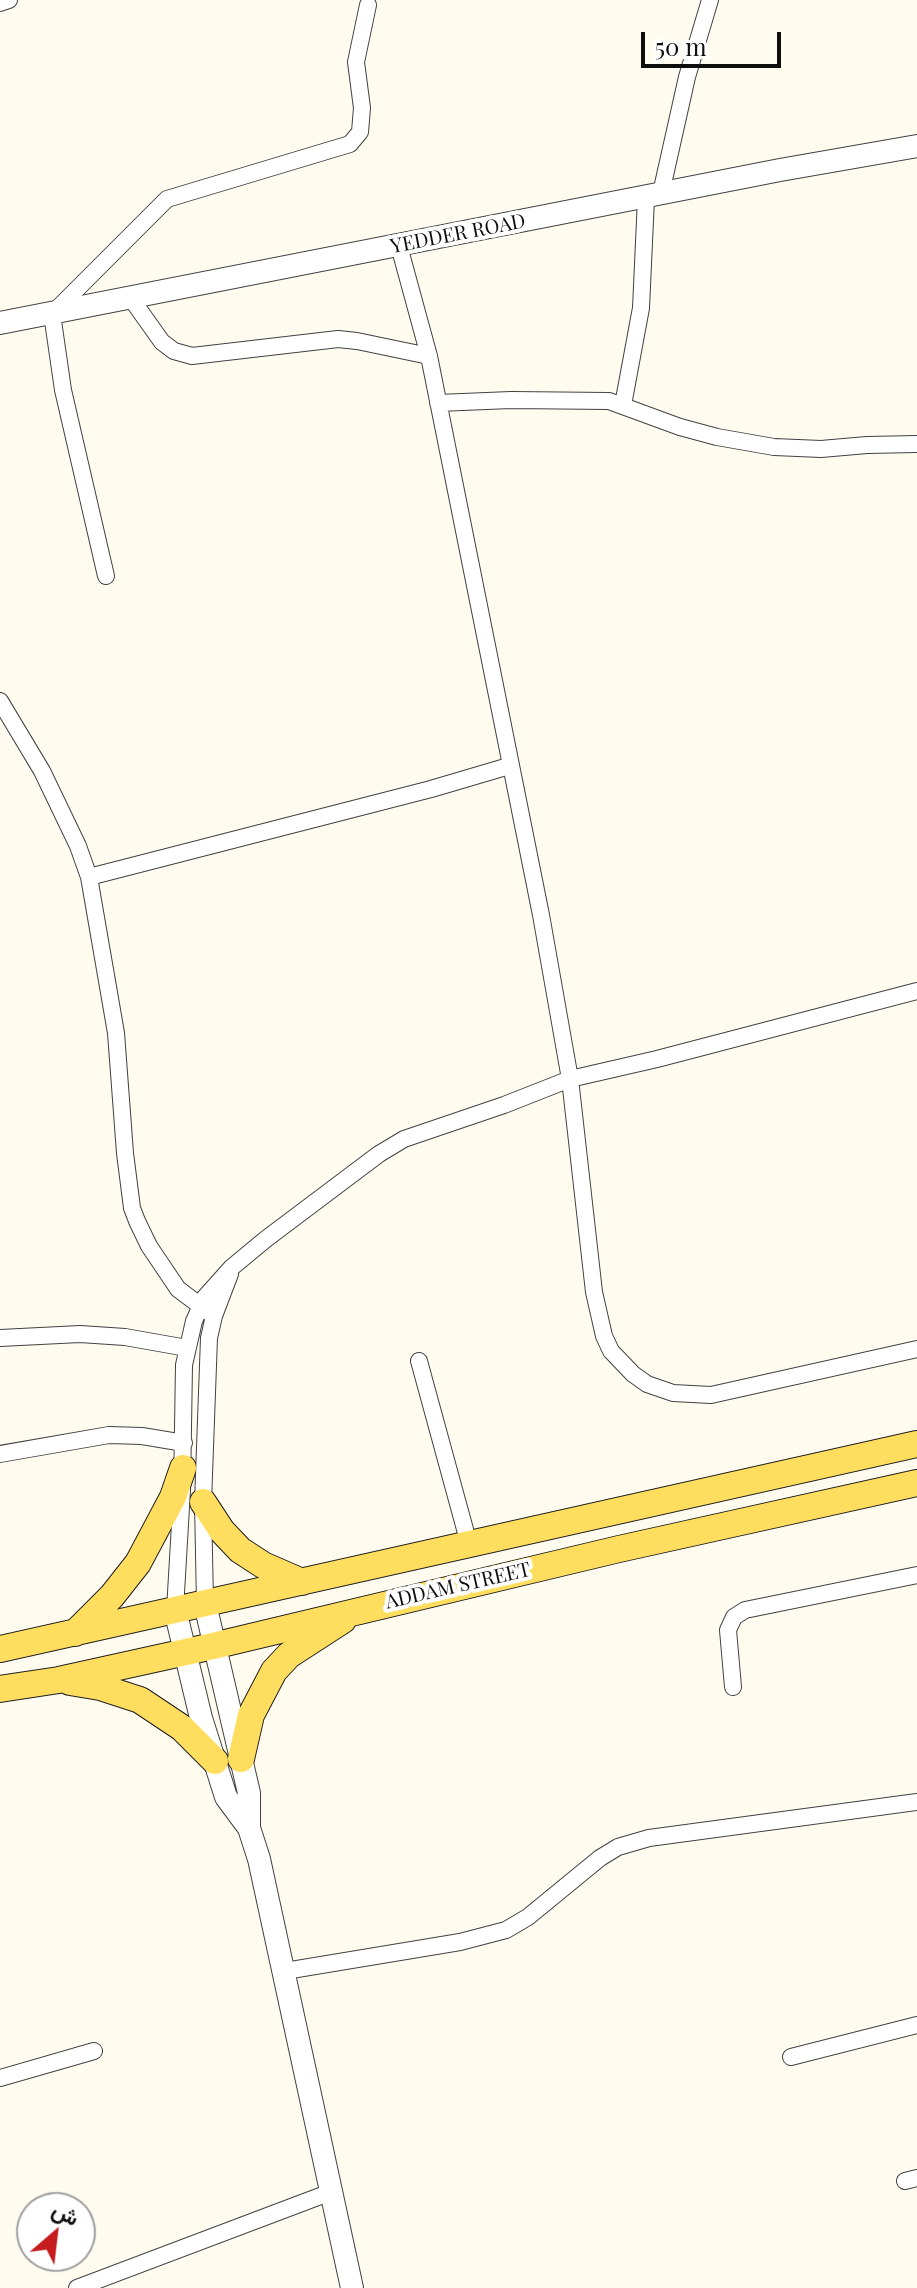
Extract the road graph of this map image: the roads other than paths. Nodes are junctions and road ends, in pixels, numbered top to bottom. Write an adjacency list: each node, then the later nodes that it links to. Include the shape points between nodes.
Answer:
1 (9, 0): 3 (street)
2 (710, 0): 6 (street)
3 (0, 3)
4 (368, 5): 9 (street, via 356,62 360,132 350,144 167,199)
5 (917, 146): 6 (street, YEDDER ROAD)
6 (653, 196): 7 (street, YEDDER ROAD); 13 (street, via 641,308)
7 (399, 246): 8 (street, YEDDER ROAD); 11 (street)
8 (130, 297): 9 (street, YEDDER ROAD); 11 (street, via 162,342 192,356 338,339)
9 (52, 314): 10 (street, YEDDER ROAD); 15 (street, via 63,390)
10 (0, 323)
11 (429, 356): 12 (street)
12 (438, 403): 13 (street); 17 (street)
13 (623, 405): 14 (street, via 680,427 774,447)
14 (917, 444)
15 (106, 576)
16 (0, 701): 18 (street, via 42,771)
17 (509, 766): 18 (street); 20 (street)
18 (89, 877): 21 (street, via 116,1033 132,1208 178,1289)
19 (917, 991): 20 (street)
20 (570, 1079): 21 (street, via 404,1139 231,1268); 24 (street, via 594,1292 607,1343 633,1374 659,1389 700,1396)
21 (207, 1312): 23 (street); 30 (street)
22 (0, 1338): 23 (street, via 80,1334)
23 (187, 1348): 28 (street)
24 (917, 1349)
25 (419, 1361): 31 (street)
26 (917, 1444): 31 (main road, ADDAM STREET)
27 (0, 1454): 28 (street, via 109,1435 142,1436)
28 (183, 1456): 36 (street); 37 (main road, via 173,1497 138,1563)
29 (917, 1483): 35 (main road, ADDAM STREET)
30 (203, 1502): 33 (main road, via 240,1550); 34 (street)
31 (469, 1544): 33 (main road, ADDAM STREET)
32 (917, 1575): 42 (street, via 745,1610 734,1617 727,1638)
33 (302, 1582): 34 (main road, ADDAM STREET)
34 (205, 1604): 36 (main road, ADDAM STREET); 38 (street)
35 (359, 1609): 38 (main road, ADDAM STREET); 44 (main road, via 289,1655 274,1671)
36 (175, 1610): 37 (main road, ADDAM STREET); 40 (street)
37 (75, 1633): 39 (main road, ADDAM STREET)
38 (213, 1646): 40 (main road, ADDAM STREET); 44 (street)
39 (0, 1649)
40 (184, 1652): 41 (main road, ADDAM STREET); 44 (street, via 201,1718)
41 (59, 1680): 43 (main road, ADDAM STREET); 44 (main road, via 140,1700)
42 (733, 1687)
43 (0, 1689)
44 (228, 1760): 46 (street, via 249,1793 249,1828)
45 (917, 1802): 46 (street, via 649,1838 600,1858 506,1930)
46 (285, 1971): 51 (street)
47 (917, 2025): 49 (street)
48 (94, 2051): 50 (street)
49 (791, 2057)
50 (0, 2078)
51 (331, 2192): 52 (street); 53 (street)
52 (77, 2288)
53 (352, 2288)

